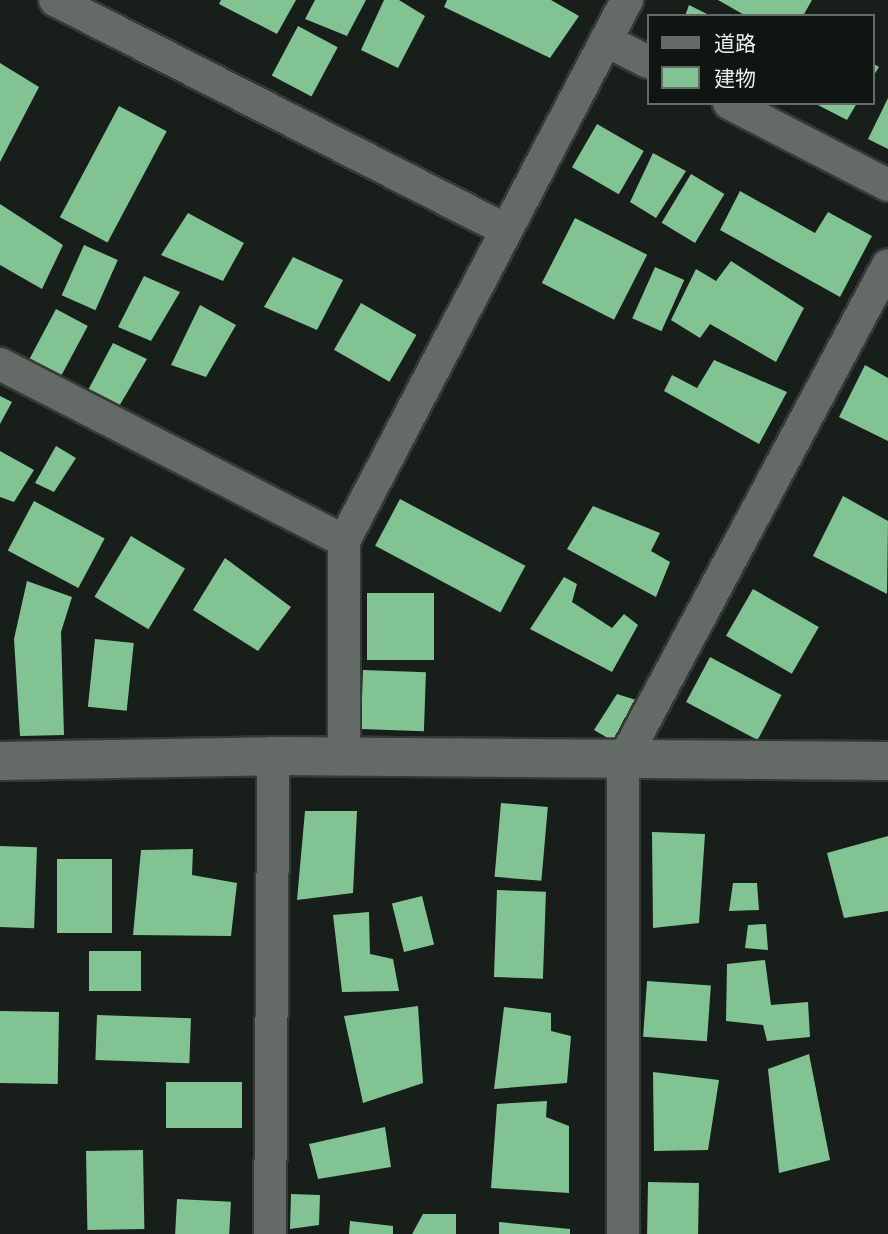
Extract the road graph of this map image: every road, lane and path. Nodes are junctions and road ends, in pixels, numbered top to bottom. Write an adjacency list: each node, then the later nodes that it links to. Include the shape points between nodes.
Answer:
1 (55, 0): 7 (street)
2 (627, 0): 3 (street)
3 (607, 41): 4 (street); 7 (street)
4 (646, 61)
5 (733, 105): 6 (street)
6 (888, 185)
7 (506, 230): 10 (street)
8 (888, 265): 14 (street)
9 (0, 364): 10 (street)
10 (344, 541): 12 (street)
11 (272, 756): 12 (street); 13 (street); 16 (street)
12 (344, 757): 14 (street)
13 (0, 761)
14 (623, 761): 15 (street); 17 (street)
15 (888, 761)
16 (270, 1234)
17 (623, 1234)

